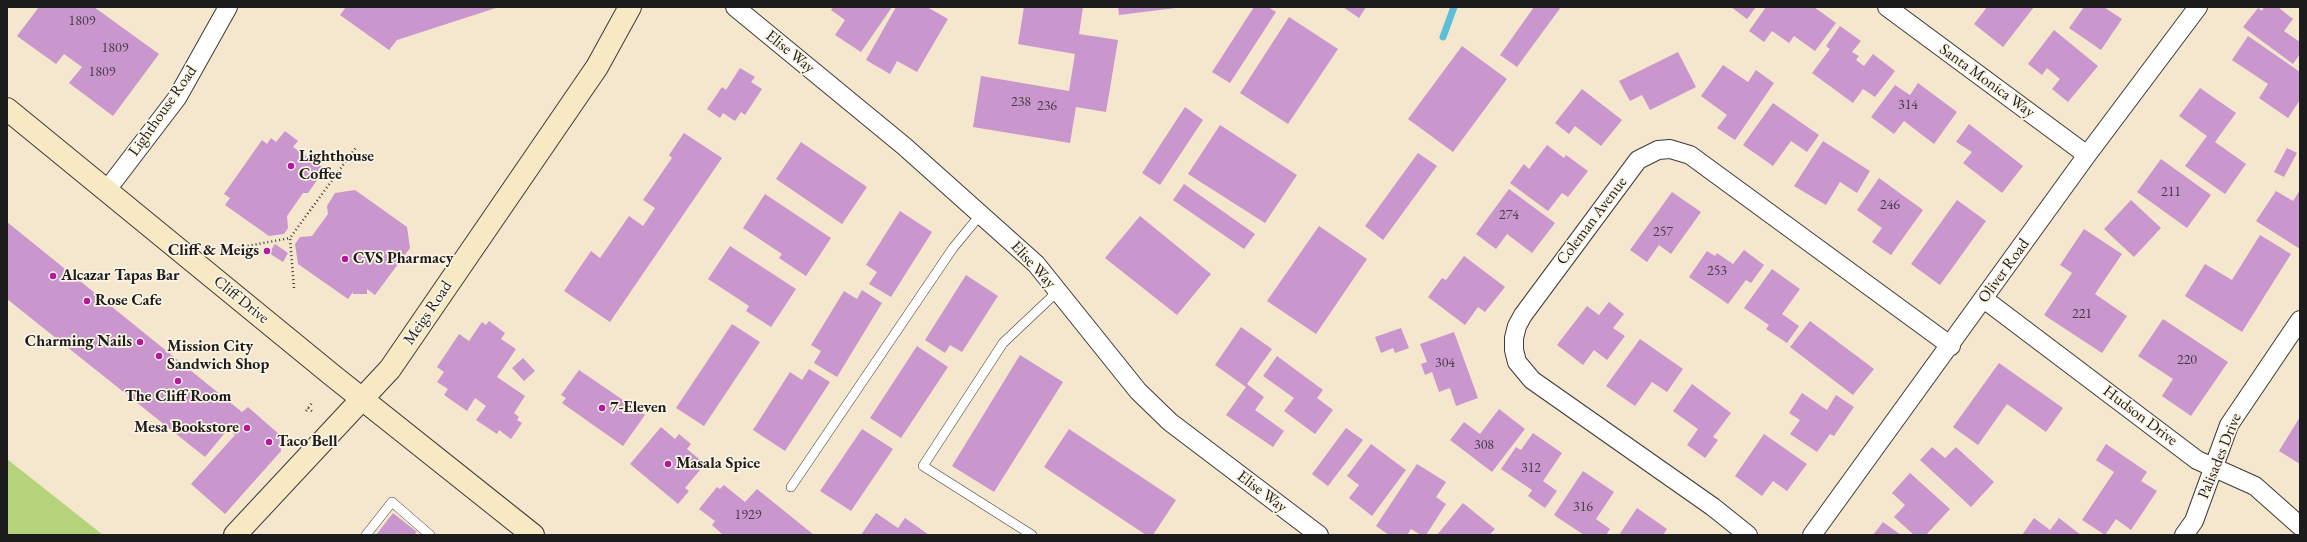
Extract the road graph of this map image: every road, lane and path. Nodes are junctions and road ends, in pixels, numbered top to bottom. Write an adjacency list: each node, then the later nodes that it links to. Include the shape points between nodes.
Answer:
1 (228, 7): 9 (street, Lighthouse Road, via 177,98)
2 (630, 7): 18 (main road, Meigs Road, via 597,67 525,174 390,369)
3 (735, 7): 10 (street, Elise Way, via 904,146)
4 (1887, 7): 8 (street, Santa Monica Way)
5 (2198, 7): 8 (street, Oliver Road)
6 (7, 109): 9 (main road, Cliff Drive)
7 (357, 146): 11 (path)
8 (2087, 155): 15 (street, Oliver Road)
9 (106, 191): 18 (main road, Cliff Drive)
10 (981, 214): 14 (street, Elise Way, via 1036,264); 24 (lane, via 954,248)
11 (290, 238): 12 (path); 13 (path)
12 (232, 249)
13 (294, 288)
14 (1058, 291): 30 (lane, via 1003,343 923,466); 31 (street, Elise Way, via 1138,391 1170,422)
15 (1984, 299): 17 (street, Oliver Road); 23 (street, Hudson Drive, via 2197,460)
16 (2300, 320): 23 (street, Palisades Drive, via 2229,425)
17 (1951, 346): 32 (street, Coleman Avenue, via 1690,155 1675,150 1658,150 1638,160 1516,326 1514,350 1517,362 1532,380 1713,507); 33 (street, Oliver Road)
18 (361, 398): 26 (main road, Meigs Road); 29 (main road, Cliff Drive)
19 (312, 403): 20 (path)
20 (308, 408): 21 (path); 22 (path)
21 (306, 411)
22 (313, 412)
23 (2215, 467): 25 (street, Hudson Drive, via 2254,486); 34 (street, Palisades Drive, via 2194,521)
24 (791, 487)
25 (2300, 526)
26 (235, 535)
27 (366, 535): 28 (lane, via 392,502)
28 (430, 535)
29 (533, 535)
30 (1032, 535)
31 (1319, 535)
32 (1748, 535)
33 (1812, 535)
34 (2184, 535)

